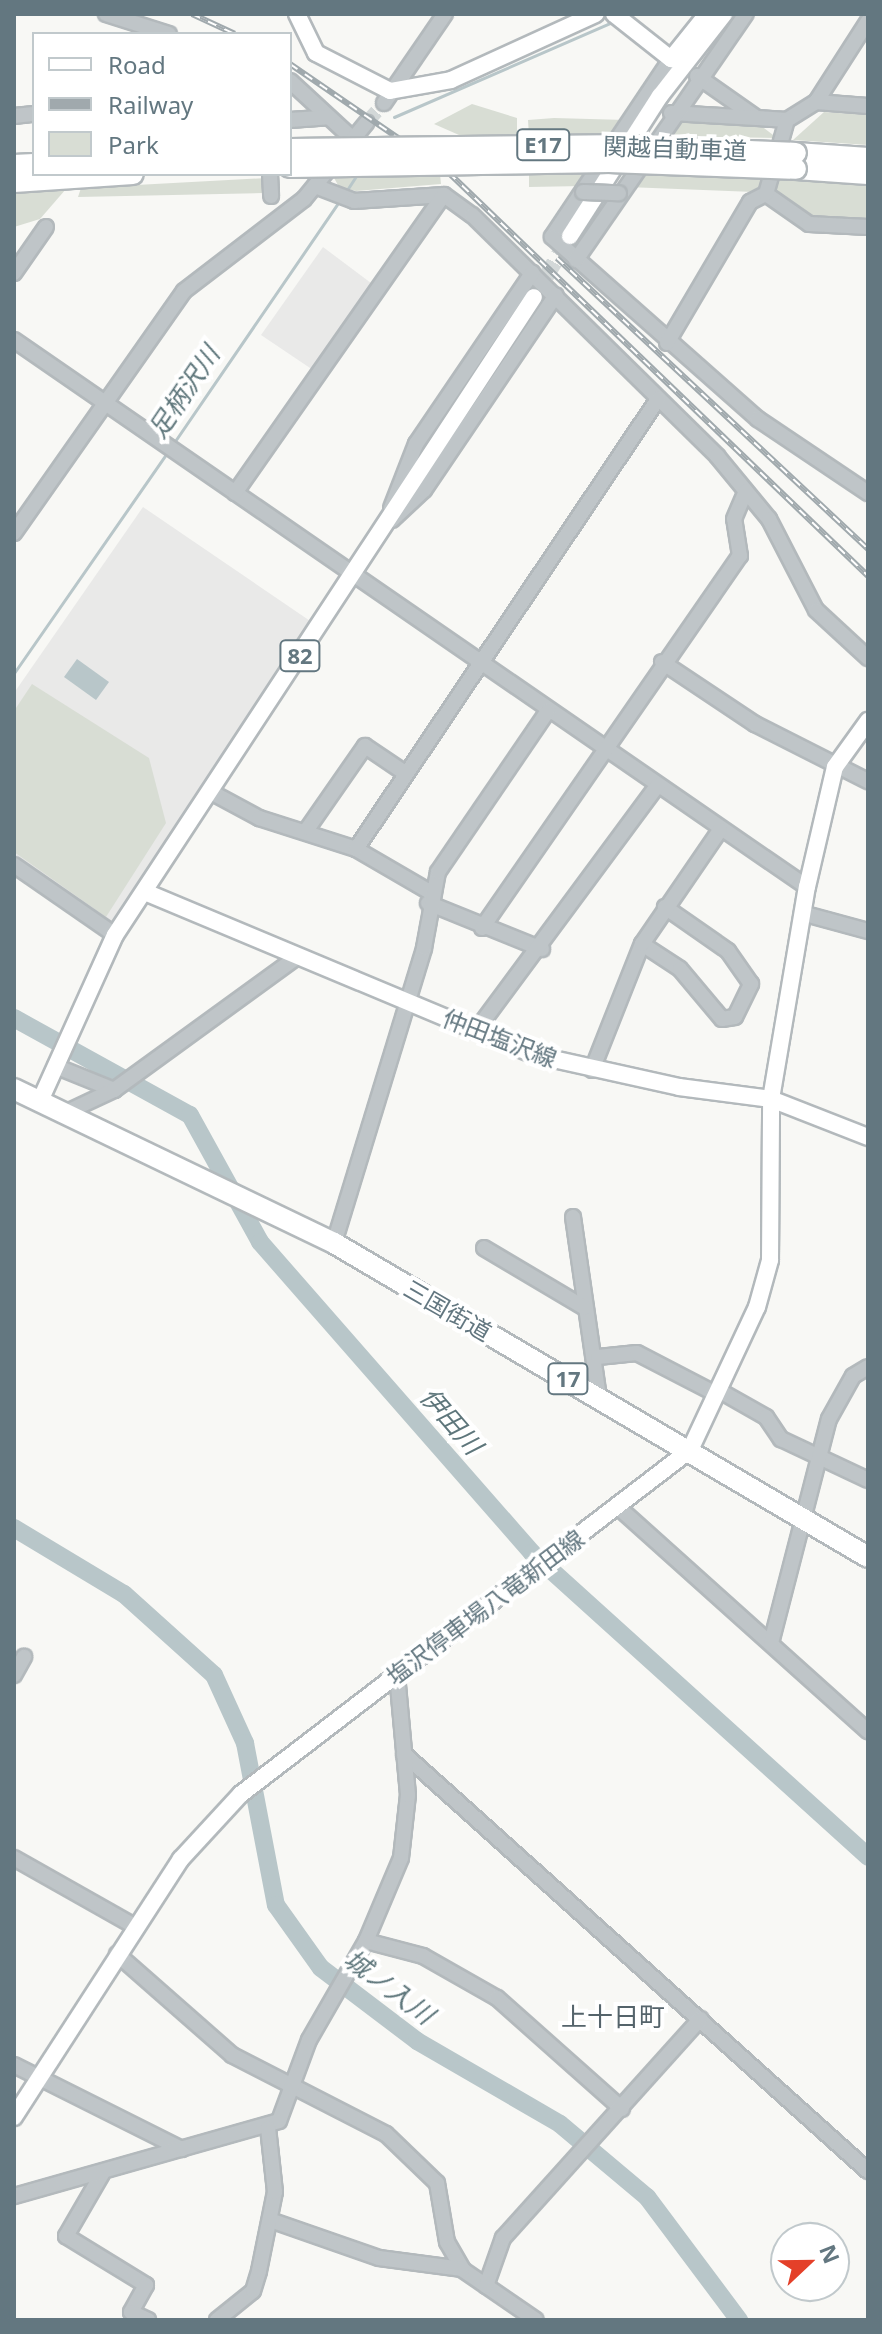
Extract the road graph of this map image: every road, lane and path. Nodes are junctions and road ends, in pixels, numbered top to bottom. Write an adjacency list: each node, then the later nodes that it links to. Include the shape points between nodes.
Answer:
1 (106, 14): 10 (street)
2 (297, 14): 14 (main road, via 316,53)
3 (445, 14): 14 (street)
4 (596, 14): 14 (main road, via 451,80)
5 (614, 14): 11 (main road)
6 (707, 14): 11 (main road)
7 (724, 14): 40 (main road, via 660,96)
8 (746, 14): 12 (street)
9 (868, 21): 15 (street)
10 (163, 32)
11 (671, 59): 33 (street)
12 (697, 76): 17 (street); 19 (street)
13 (292, 83): 18 (street)
14 (387, 97)
15 (816, 102): 16 (street); 21 (street)
16 (868, 106)
17 (671, 113): 19 (street); 34 (street)
18 (329, 117): 20 (street); 23 (street)
19 (757, 118): 21 (street)
20 (292, 120)
21 (787, 120): 35 (street)
22 (367, 122): 23 (street)
23 (354, 140): 32 (street)
24 (292, 149): 26 (highway, 関越自動車道 / E17, bridge, via 607,145)
25 (868, 158): 26 (highway, 関越自動車道 / E17)
26 (796, 161): 27 (highway, 関越自動車道 / E17, bridge); 28 (highway, 関越自動車道 / E17)
27 (292, 167)
28 (868, 174)
29 (97, 176): 31 (highway)
30 (270, 176): 37 (street)
31 (14, 182)
32 (315, 186): 36 (street, via 345,197); 49 (street, via 184,291)
33 (583, 192): 34 (street, bridge); 41 (street, via 552,237)
34 (619, 193): 41 (street)
35 (766, 194): 39 (street, via 809,224); 47 (street, via 750,202)
36 (444, 195): 43 (street); 51 (street)
37 (271, 196)
38 (46, 227): 42 (street)
39 (868, 227)
40 (570, 236)
41 (576, 260): 47 (street)
42 (14, 273)
43 (532, 273): 44 (street); 53 (street, via 416,444)
44 (556, 295): 48 (street); 53 (street, via 424,490)
45 (534, 297): 53 (main road, 82)
46 (14, 340): 49 (street)
47 (667, 343): 52 (street, via 758,419)
48 (658, 399): 50 (street); 57 (street)
49 (105, 400): 51 (street); 54 (street)
50 (746, 491): 56 (street, via 779,537 816,610); 58 (street, via 734,519 740,556)
51 (235, 493): 55 (street)
52 (868, 493)
53 (384, 528): 55 (main road, 82)
54 (14, 533)
55 (353, 575): 57 (street); 66 (main road, 82)
56 (868, 658)
57 (479, 661): 59 (street); 63 (street)
58 (662, 662): 61 (street); 62 (street)
59 (548, 711): 61 (street); 73 (street)
60 (868, 721): 62 (main road)
61 (603, 748): 65 (street); 76 (street)
62 (835, 767): 64 (street); 71 (main road)
63 (405, 773): 67 (street, via 365,746); 69 (street)
64 (868, 781)
65 (658, 785): 68 (street); 80 (street)
66 (211, 792): 67 (street, via 259,818); 72 (main road, 82)
67 (308, 828): 69 (street)
68 (720, 830): 71 (street); 74 (street)
69 (356, 849): 73 (street)
70 (14, 865): 78 (street)
71 (807, 887): 75 (main road)
72 (145, 892): 78 (main road, 82); 81 (main road, 仲田塩沢線)
73 (429, 897): 76 (street); 82 (street)
74 (665, 907): 79 (street); 79 (street, via 728,951 751,984 735,1017 722,1019 680,969)
75 (802, 913): 77 (street, via 853,921); 88 (main road)
76 (482, 928): 80 (street)
77 (868, 931)
78 (115, 935): 84 (main road, 82)
79 (642, 944): 85 (street)
80 (542, 949): 83 (street)
81 (297, 957): 82 (main road, 仲田塩沢線); 87 (street)
82 (408, 1002): 83 (main road, 仲田塩沢線); 93 (street)
83 (475, 1032): 85 (main road, 仲田塩沢線)
84 (55, 1066): 87 (street); 89 (main road, 82)
85 (592, 1070): 88 (main road, 仲田塩沢線)
86 (14, 1089): 89 (highway, 三国街道 / 17)
87 (114, 1090): 90 (street)
88 (771, 1099): 91 (main road, 仲田塩沢線); 98 (main road, via 770,1260)
89 (40, 1101): 90 (highway, 三国街道 / 17)
90 (67, 1112): 93 (highway, 三国街道 / 17)
91 (868, 1137)
92 (573, 1217): 95 (street)
93 (334, 1243): 99 (highway, 三国街道 / 17)
94 (484, 1248): 95 (street)
95 (585, 1308): 96 (street)
96 (598, 1357): 98 (street, via 637,1353); 99 (street)
97 (868, 1367): 101 (street, via 853,1376)
98 (719, 1393): 100 (main road); 101 (street, via 766,1417 781,1439)
99 (599, 1398): 100 (highway, 三国街道 / 17)
100 (690, 1450): 103 (main road, 塩沢停車場八竜新田線); 104 (highway, 三国街道 / 17)
101 (816, 1454): 102 (street); 104 (street)
102 (868, 1480)
103 (618, 1507): 106 (street); 108 (main road, 塩沢停車場八竜新田線)
104 (801, 1519): 105 (highway, 三国街道 / 17); 106 (street)
105 (868, 1557)
106 (771, 1643): 110 (street)
107 (24, 1657): 109 (street)
108 (397, 1674): 111 (street); 113 (main road, 塩沢停車場八竜新田線, via 241,1794 181,1859)
109 (14, 1675)
110 (868, 1731)
111 (404, 1754): 114 (street, via 401,1858); 116 (street)
112 (14, 1858): 113 (street)
113 (134, 1926): 115 (main road)
114 (366, 1941): 119 (street, via 327,2007); 120 (street, via 423,1956 497,1998)
115 (117, 1954): 118 (main road); 119 (street, via 232,2055)
116 (700, 2019): 120 (street); 124 (street)
117 (14, 2065): 118 (street)
118 (40, 2080): 121 (main road); 123 (street)
119 (296, 2082): 122 (street, via 290,2104); 128 (street, via 386,2134 437,2183 447,2242)
120 (622, 2109): 129 (street, via 503,2238)
121 (14, 2117)
122 (268, 2128): 123 (street); 127 (street)
123 (182, 2149): 125 (street)
124 (868, 2171)
125 (102, 2174): 126 (street); 130 (street, via 66,2236 146,2285 131,2312)
126 (14, 2196)
127 (270, 2220): 128 (street, via 304,2237 379,2258); 131 (street, via 253,2291)
128 (463, 2270): 129 (street)
129 (486, 2286): 132 (street)
130 (148, 2320)
131 (217, 2320)
132 (536, 2320)

